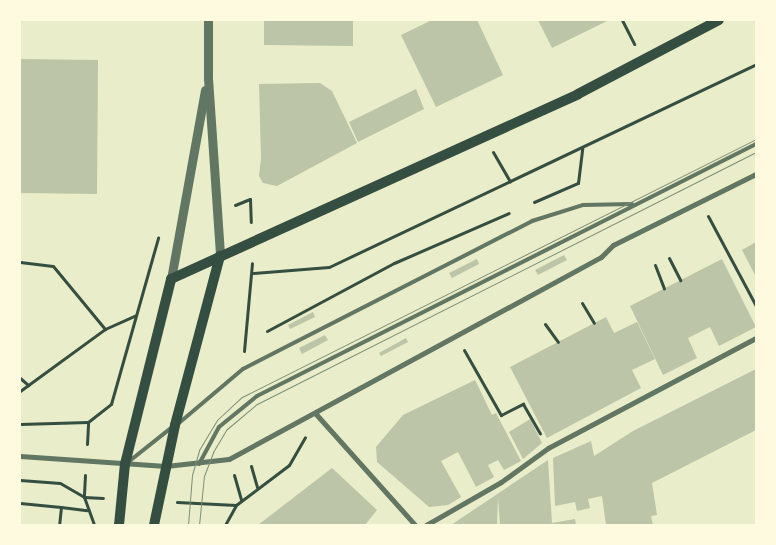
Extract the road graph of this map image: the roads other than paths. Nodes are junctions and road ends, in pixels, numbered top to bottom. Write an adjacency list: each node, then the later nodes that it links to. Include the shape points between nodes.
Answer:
1 (208, 20): 3 (street)
2 (719, 20): 7 (main road, via 578,94)
3 (208, 78): 7 (street); 8 (street)
4 (756, 144): 6 (lane)
5 (756, 174): 10 (street, via 613,245 601,256)
6 (634, 204): 11 (lane, via 583,205 532,221 243,368); 14 (lane, via 257,396 219,426)
7 (220, 256): 8 (main road); 11 (main road)
8 (171, 279): 13 (main road)
9 (756, 338): 19 (street, via 548,448 502,482)
10 (315, 413): 14 (street, via 229,458); 18 (street)
11 (176, 425): 13 (lane); 15 (main road)
12 (20, 456): 13 (street)
13 (125, 464): 15 (street); 16 (main road)
14 (199, 464): 15 (street)
15 (166, 466): 17 (main road)
16 (119, 525)
17 (154, 525)
18 (415, 525)
19 (426, 525)

